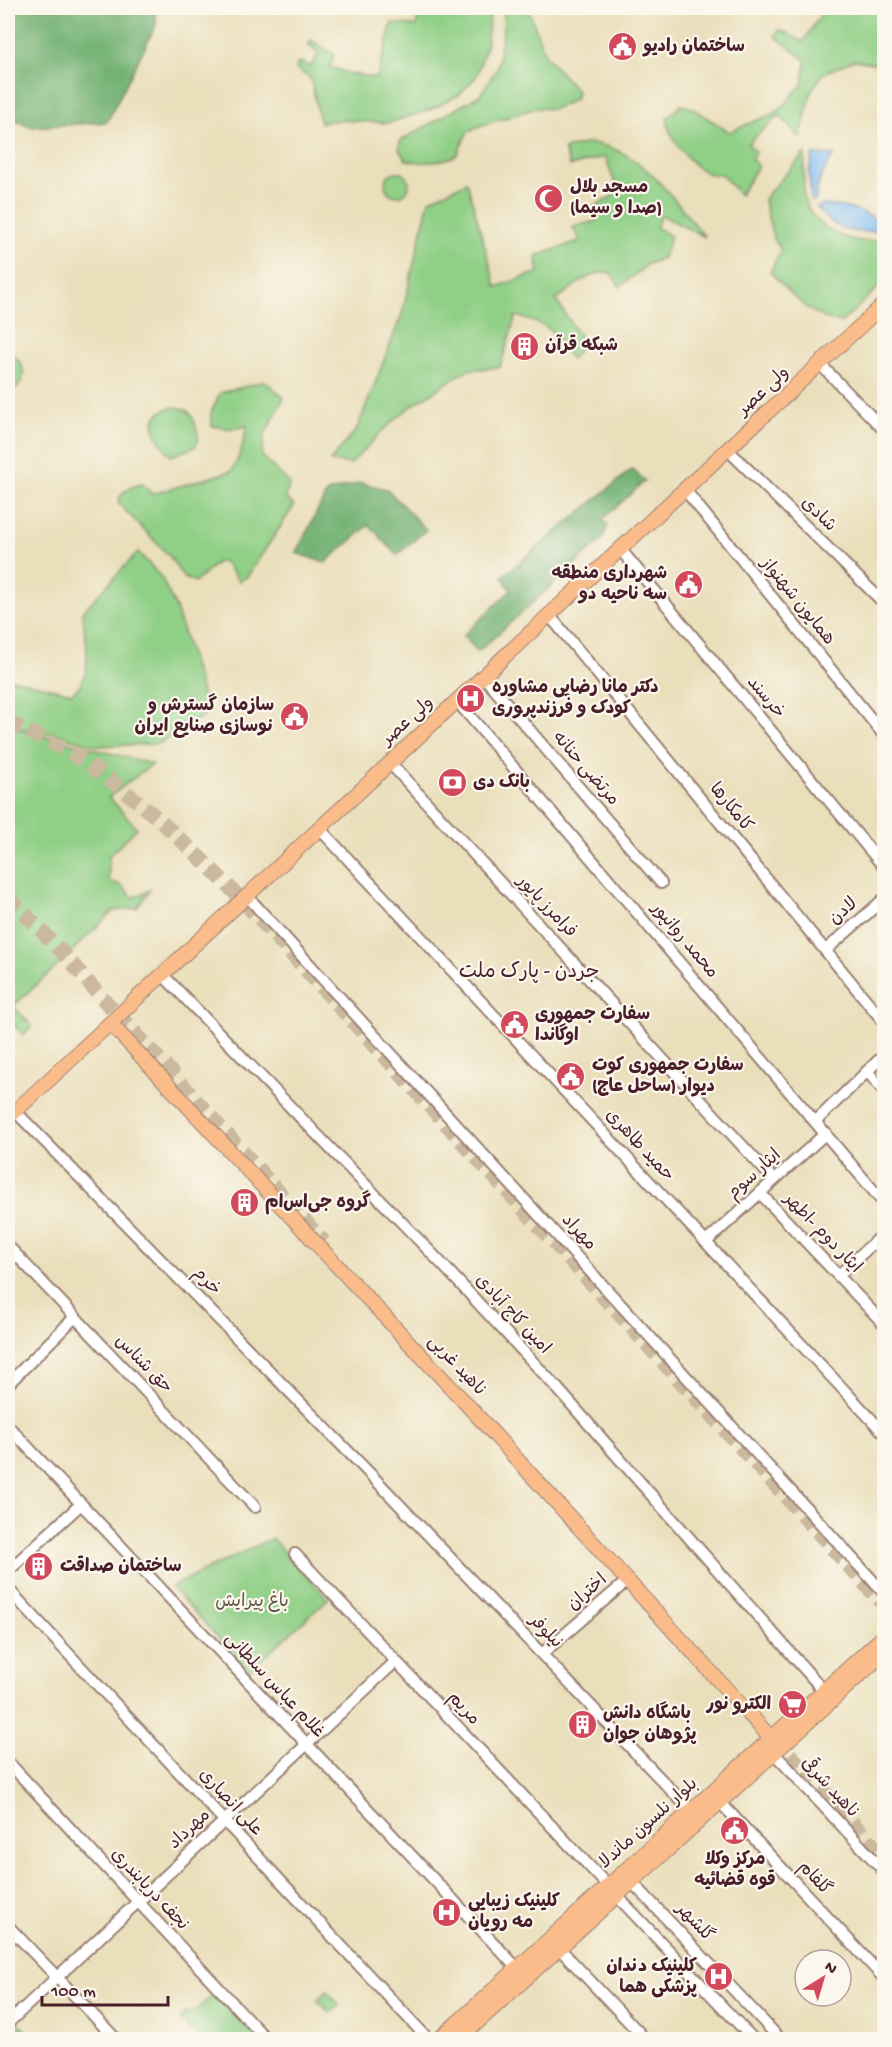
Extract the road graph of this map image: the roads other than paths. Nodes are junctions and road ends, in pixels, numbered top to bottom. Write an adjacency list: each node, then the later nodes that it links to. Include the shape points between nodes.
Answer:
1 (885, 304): 2 (main road, ولی عصر)
2 (820, 364): 3 (street); 4 (main road, ولی عصر)
3 (885, 430)
4 (728, 450): 5 (main road, ولی عصر); 7 (street, شادی)
5 (685, 490): 6 (main road, ولی عصر); 11 (street, همایون شهنواز)
6 (621, 550): 8 (main road, ولی عصر); 14 (street, خرسند)
7 (885, 603)
8 (550, 616): 9 (main road, ولی عصر); 18 (street, کامکارها)
9 (484, 677): 10 (main road, ولی عصر); 15 (street, مرتضی حنانه)
10 (457, 701): 12 (main road, ولی عصر); 26 (street, محمد روانپور)
11 (885, 735)
12 (390, 763): 13 (main road, ولی عصر); 28 (street, فرامرز پایور)
13 (319, 828): 16 (main road, ولی عصر); 32 (street, حمید طاهری)
14 (885, 867)
15 (661, 883)
16 (247, 896): 19 (main road, ولی عصر); 47 (street, مهراد)
17 (885, 899): 18 (street, لادن)
18 (826, 951): 20 (street, کامکارها)
19 (162, 974): 21 (main road, ولی عصر); 52 (street, امین کاج آبادی, via 558,1389)
20 (885, 1022)
21 (110, 1023): 25 (main road, ولی عصر); 45 (main road, ناهید غربی)
22 (885, 1055): 23 (street)
23 (867, 1071): 24 (street); 26 (street)
24 (885, 1091)
25 (11, 1114): 40 (street, خرم)
26 (816, 1120): 27 (street, محمد روانپور)
27 (826, 1133): 28 (street, ایثار سوم); 30 (street, محمد روانپور)
28 (774, 1180): 29 (street, ایثار سوم)
29 (760, 1193): 32 (street, ایثار سوم); 34 (street, ایثار دوم -اطهر)
30 (885, 1203)
31 (885, 1233): 34 (street)
32 (706, 1242): 39 (street, حمید طاهری)
33 (8, 1246): 35 (street, حق شناس)
34 (839, 1275): 36 (street, ایثار دوم -اطهر)
35 (75, 1317): 37 (street); 42 (street, حق شناس)
36 (885, 1324)
37 (8, 1384)
38 (8, 1426): 41 (street, غلام عباس سلطانی)
39 (883, 1427)
40 (374, 1477): 49 (street, نیلوفر)
41 (81, 1504): 44 (street); 54 (street, غلام عباس سلطانی)
42 (255, 1507)
43 (295, 1554): 51 (street, مریم)
44 (8, 1571)
45 (627, 1581): 49 (street, اختران); 53 (main road, ناهید غربی)
46 (8, 1589): 59 (street, علی انصاری)
47 (885, 1593)
48 (885, 1636): 52 (main road, بلوار نلسون ماندلا)
49 (543, 1653): 58 (street, نیلوفر)
50 (883, 1656): 55 (main road, بلوار نلسون ماندلا)
51 (395, 1662): 54 (street, مهرداد); 62 (street, مریم)
52 (824, 1690): 53 (main road, بلوار نلسون ماندلا)
53 (771, 1738): 58 (main road, بلوار نلسون ماندلا)
54 (307, 1744): 59 (street, مهرداد); 66 (street, غلام عباس سلطانی)
55 (774, 1753): 57 (main road, بلوار نلسون ماندلا); 60 (street, ناهید شرقی)
56 (8, 1762): 63 (street, نجف دریابندری)
57 (720, 1802): 61 (main road, بلوار نلسون ماندلا); 68 (street, گلفام)
58 (691, 1811): 62 (main road, بلوار نلسون ماندلا)
59 (225, 1821): 63 (street, مهرداد); 75 (street, علی انصاری)
60 (885, 1871)
61 (632, 1882): 62 (main road, بلوار نلسون ماندلا); 69 (street, گلشهر)
62 (612, 1891): 65 (main road, بلوار نلسون ماندلا); 66 (main road, بلوار نلسون ماندلا); 70 (street, گلشهر)
63 (137, 1902): 67 (street, مهرداد); 74 (street, نجف دریابندری)
64 (8, 1926): 67 (street)
65 (559, 1948): 72 (main road, بلوار نلسون ماندلا); 77 (street)
66 (517, 1968): 76 (main road, بلوار نلسون ماندلا)
67 (57, 1977): 71 (street, مهرداد); 73 (street)
68 (885, 1978)
69 (729, 1984): 70 (street); 79 (street, گلشهر)
70 (714, 1998): 78 (street, گلشهر)
71 (8, 2023)
72 (461, 2039)
73 (117, 2040)
74 (267, 2040)
75 (429, 2040)
76 (438, 2040)
77 (646, 2040)
78 (754, 2040)
79 (781, 2040)

